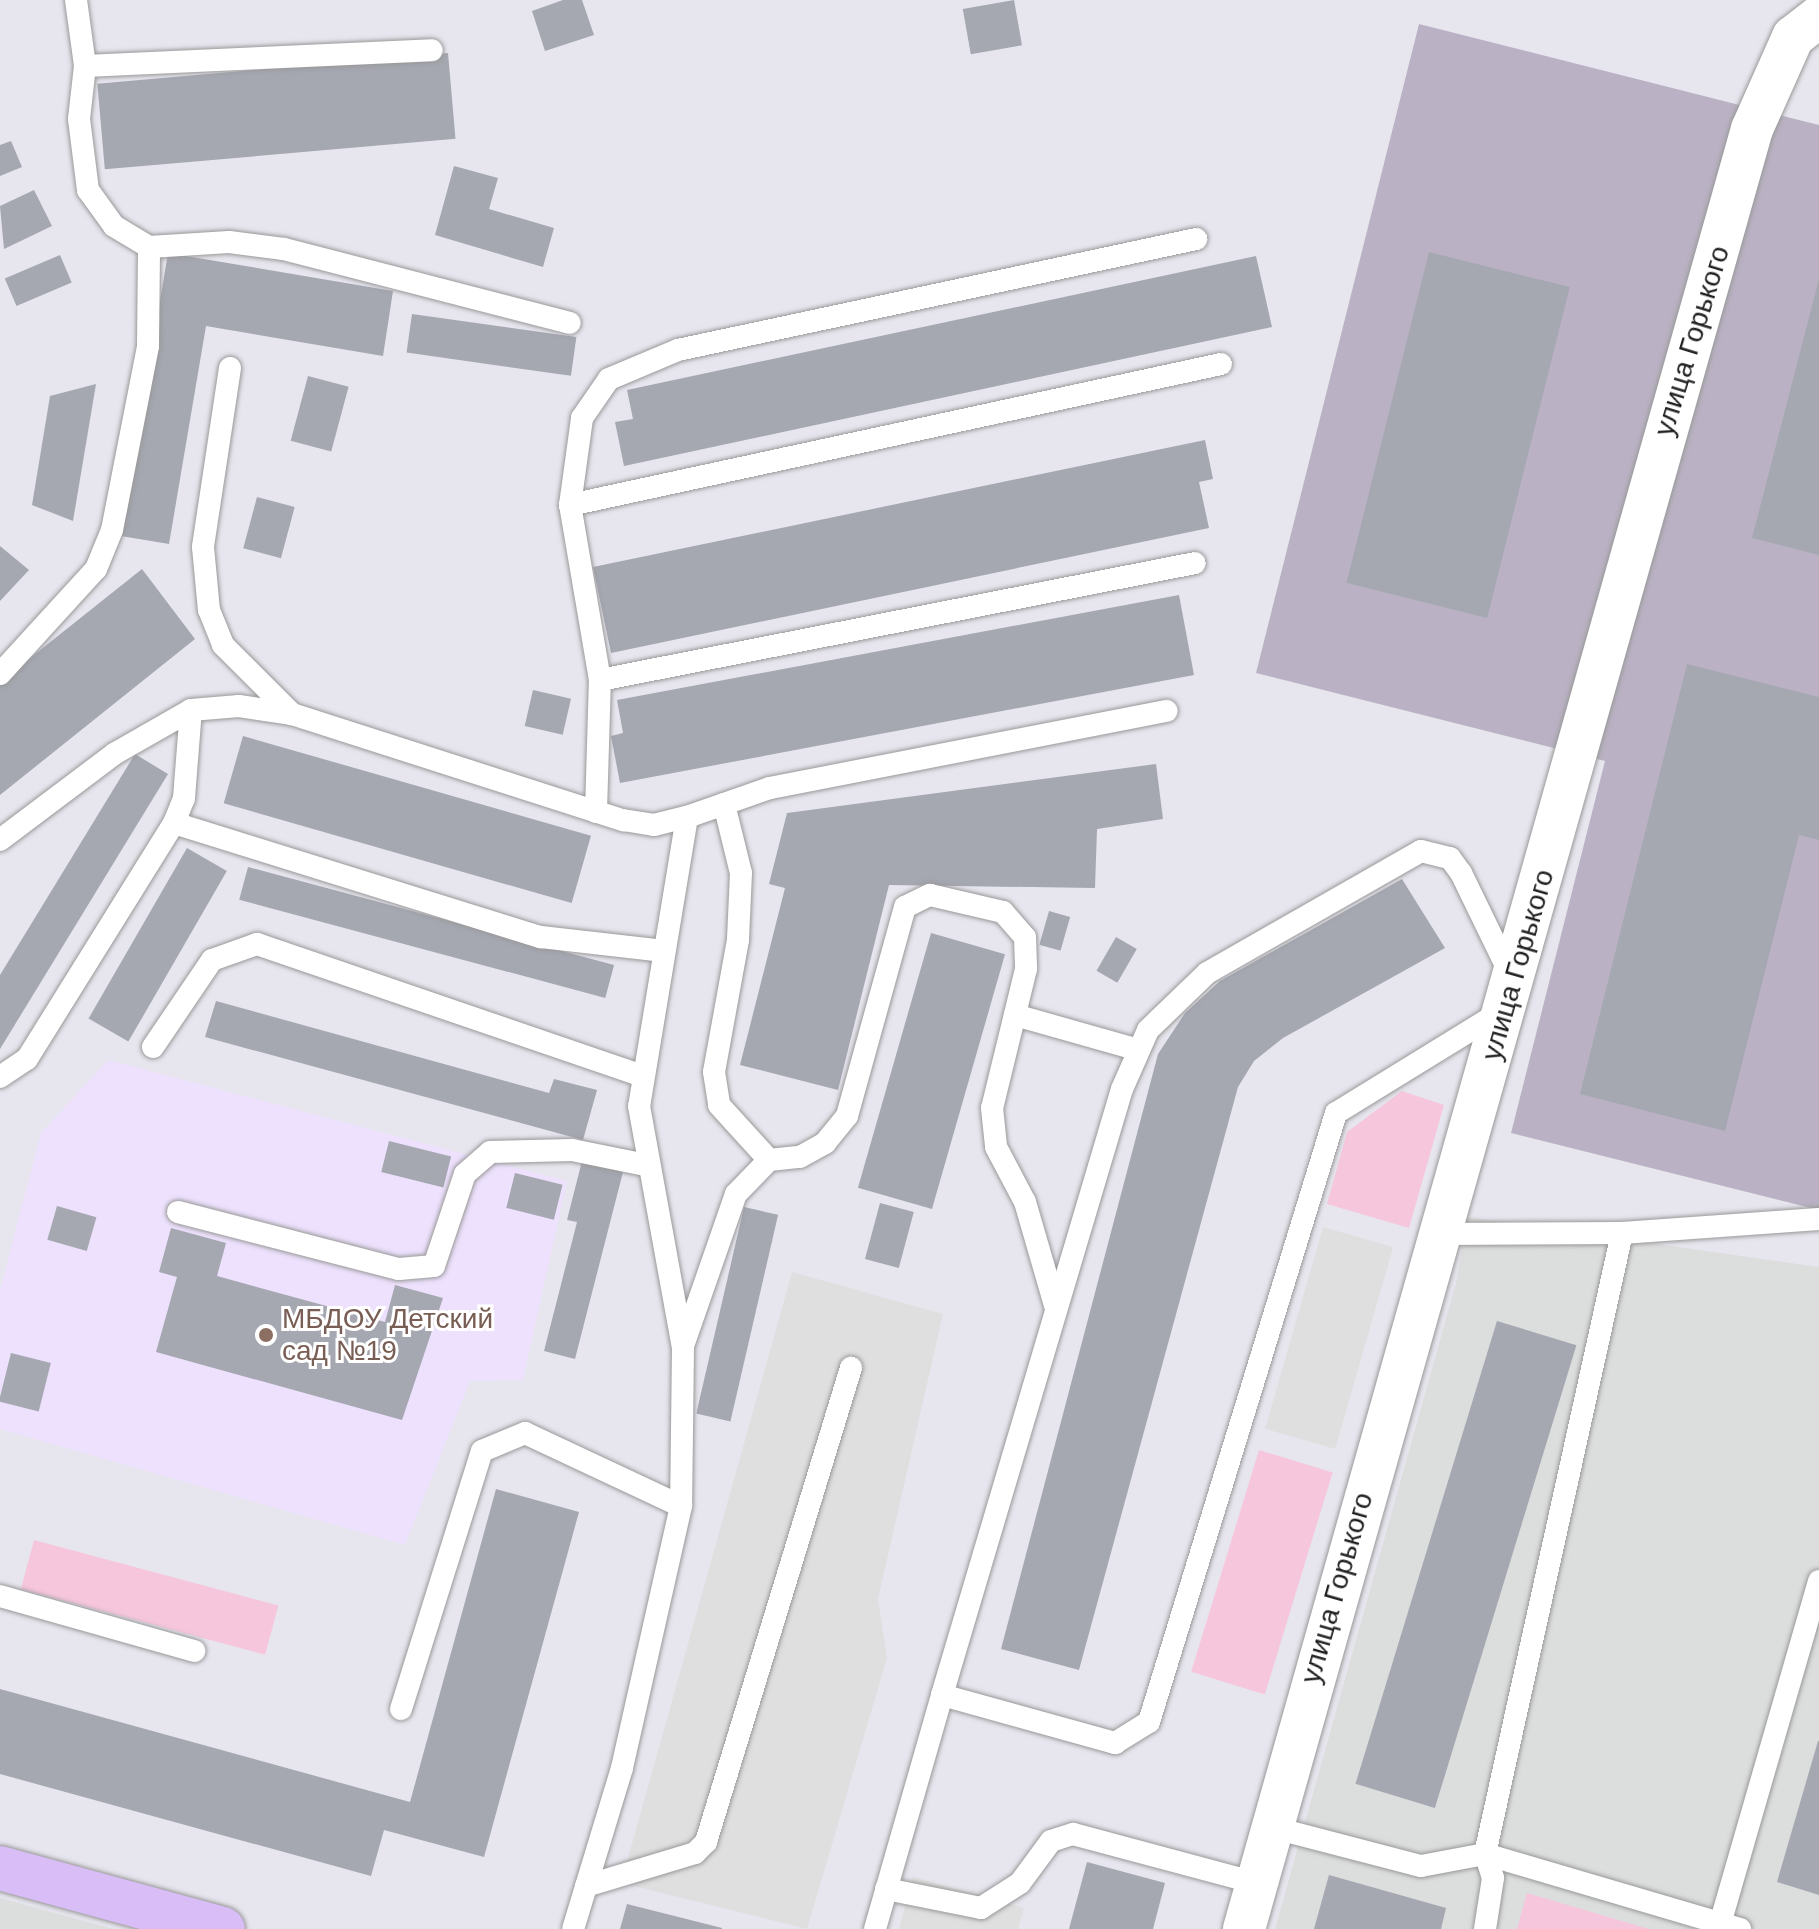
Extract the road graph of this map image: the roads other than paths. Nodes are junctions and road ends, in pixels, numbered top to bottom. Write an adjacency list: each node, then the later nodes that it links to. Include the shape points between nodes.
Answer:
1 (76, 0): 4 (lane)
2 (1819, 17): 23 (street, улица Горького, via 1793,37 1752,129 1633,535)
3 (432, 50): 4 (lane)
4 (85, 66): 6 (lane, via 79,119 88,190 114,226)
5 (1196, 239): 10 (lane, via 678,350 609,379 582,418)
6 (149, 247): 7 (lane, via 229,242 284,249); 12 (lane, via 148,346 112,530 96,569)
7 (570, 323)
8 (1221, 364): 10 (lane)
9 (230, 368): 16 (lane, via 203,547 209,610 223,645)
10 (570, 505): 13 (lane)
11 (1195, 563): 13 (lane)
12 (0, 674)
13 (600, 680): 18 (lane)
14 (191, 710): 16 (lane, via 239,706); 20 (lane, via 184,798); 21 (lane, via 114,754)
15 (1167, 711): 17 (lane, via 770,788)
16 (292, 714): 18 (lane)
17 (724, 804): 19 (lane); 29 (lane, via 741,873 739,928 714,1072 719,1105)
18 (596, 812): 19 (lane, via 654,825)
19 (687, 817): 22 (lane)
20 (174, 823): 22 (lane, via 541,937); 28 (lane, via 27,1059)
21 (0, 840)
22 (664, 951): 27 (lane)
23 (1512, 996): 26 (lane, via 1461,873 1450,858 1421,851 1207,973); 34 (street, улица Горького); 42 (lane, via 1336,1113 1149,1722 1115,1743)
24 (1015, 1015): 26 (lane); 29 (lane, via 1025,937 1003,912 930,895 905,907 847,1116 825,1143 800,1157); 35 (lane, via 992,1108 996,1147 1025,1202)
25 (153, 1047): 27 (lane, via 212,960 257,944)
26 (1135, 1049): 35 (lane)
27 (640, 1075): 30 (lane)
28 (0, 1077)
29 (769, 1160): 36 (lane, via 736,1194)
30 (646, 1165): 31 (lane, via 572,1150 490,1152 465,1174 434,1266 399,1269); 36 (lane)
31 (178, 1212)
32 (1819, 1219): 33 (lane)
33 (1622, 1233): 34 (lane); 45 (lane)
34 (1435, 1234): 44 (street, улица Горького)
35 (1056, 1309): 42 (lane)
36 (683, 1348): 38 (lane)
37 (851, 1368): 48 (lane, via 706,1842 695,1853)
38 (681, 1506): 43 (lane, via 525,1433 482,1451); 48 (lane, via 622,1768)
39 (1819, 1581): 50 (lane)
40 (0, 1596): 41 (lane)
41 (194, 1651)
42 (942, 1695): 49 (lane)
43 (401, 1709)
44 (1271, 1827): 45 (lane, via 1421,1866); 47 (street, улица Горького)
45 (1485, 1854): 50 (lane); 55 (lane, via 1493,1878)
46 (0, 1868): 51 (main road)
47 (1256, 1883): 49 (lane, via 1073,1834 1051,1841 1020,1883 981,1908); 54 (street, улица Горького)
48 (586, 1886): 52 (lane)
49 (886, 1889): 53 (lane)
50 (1730, 1926)
51 (223, 1929)
52 (573, 1929)
53 (875, 1929)
54 (1244, 1929)
55 (1485, 1929)

